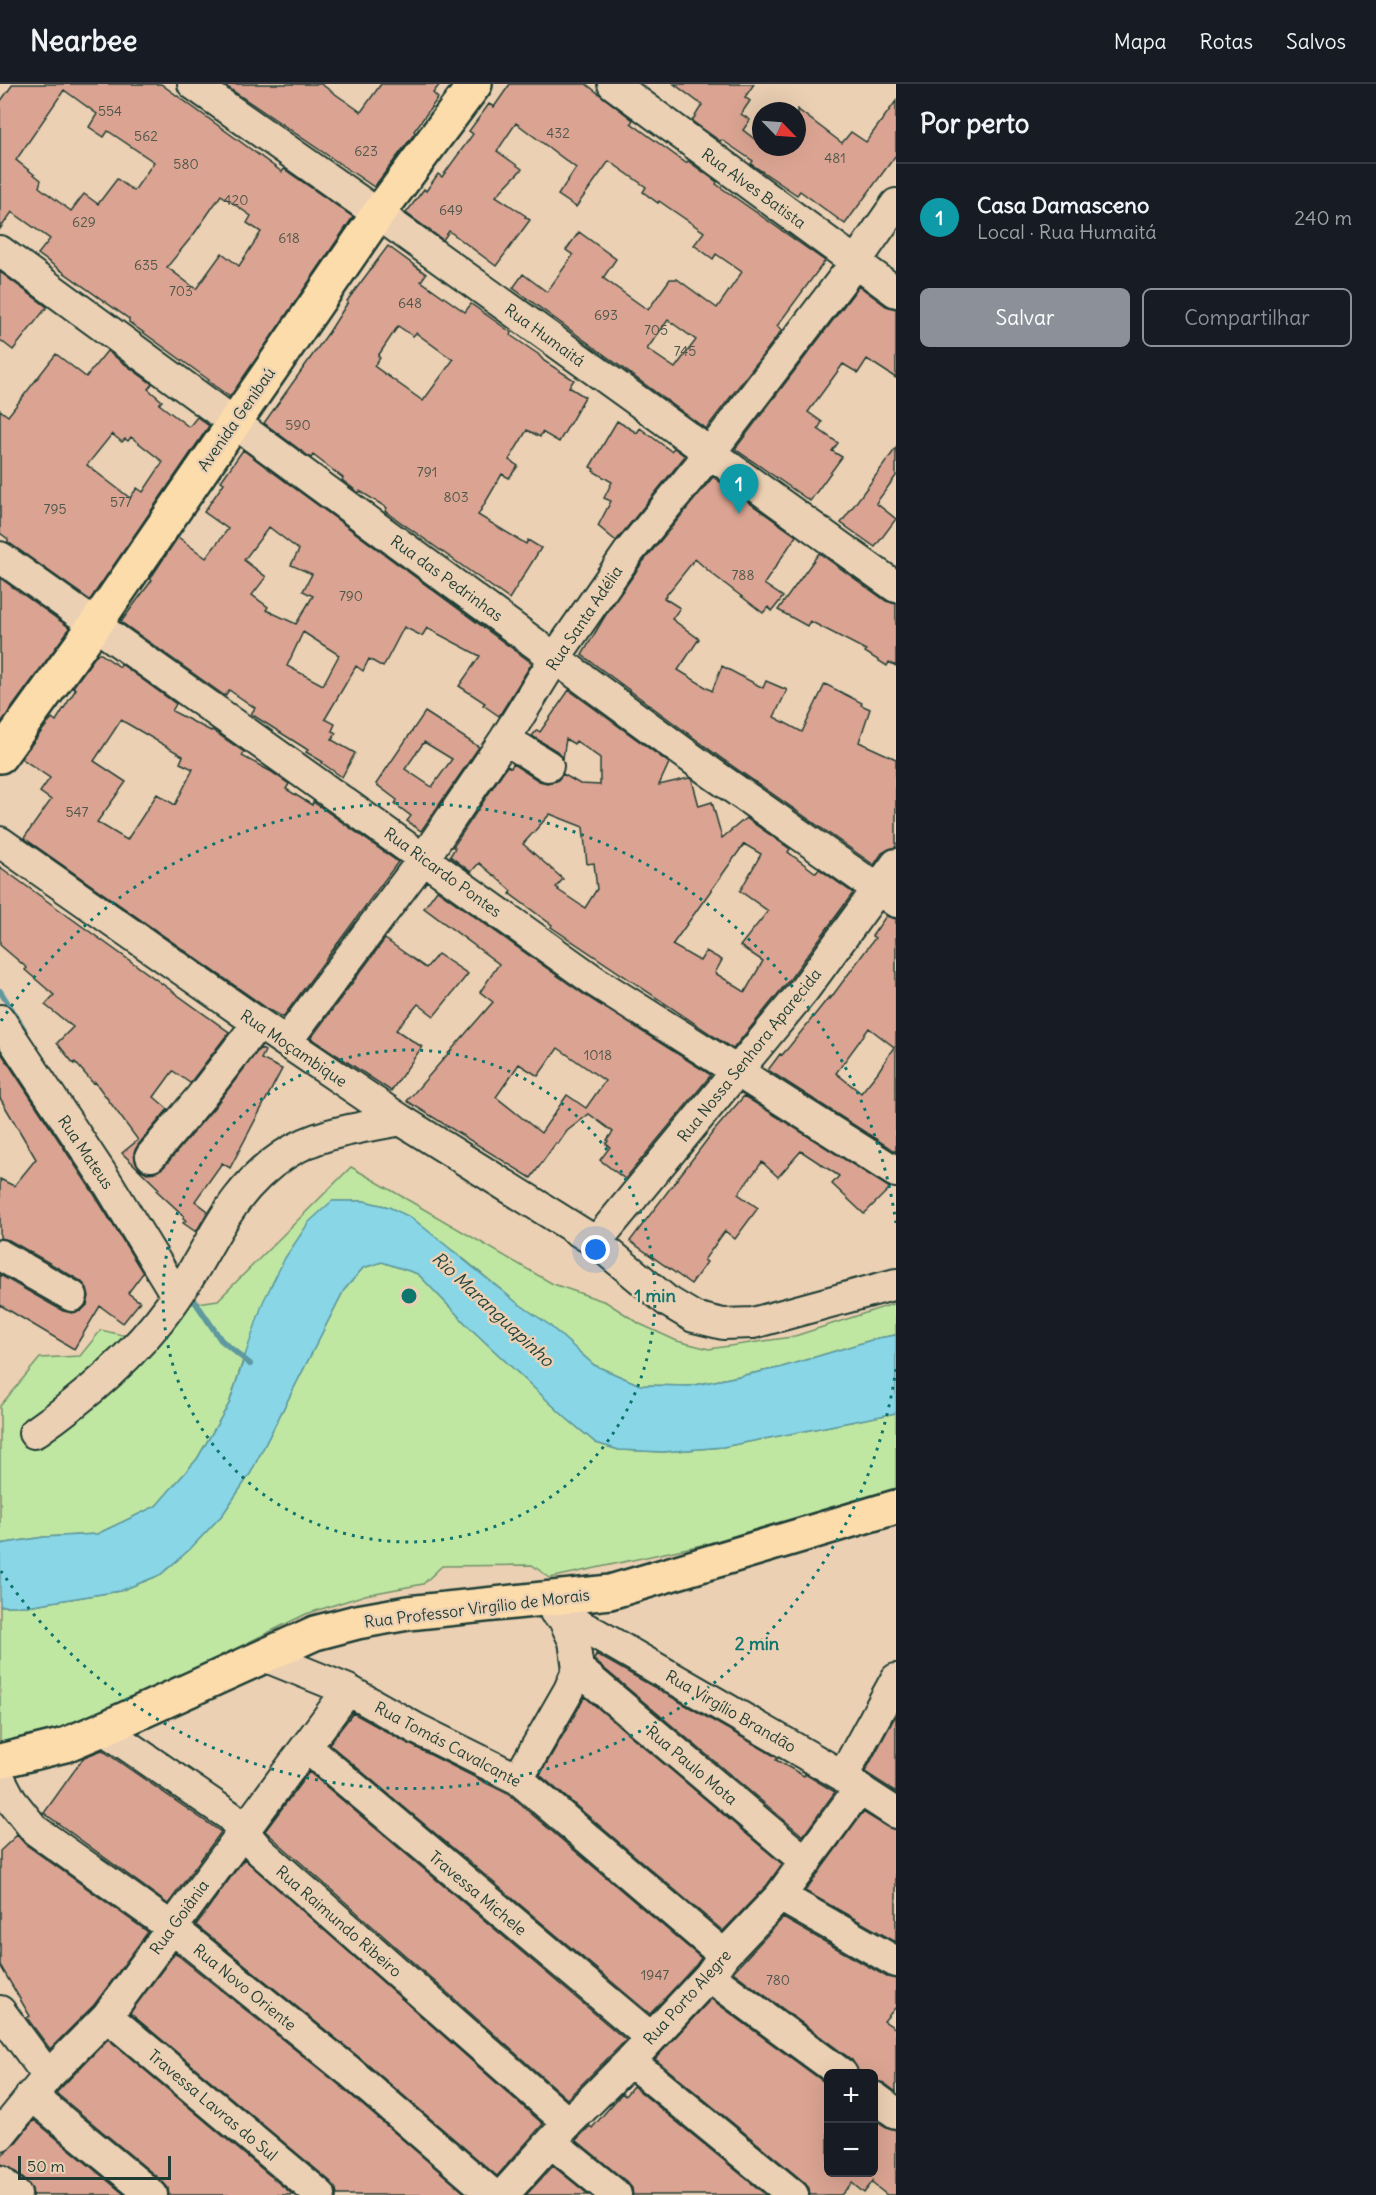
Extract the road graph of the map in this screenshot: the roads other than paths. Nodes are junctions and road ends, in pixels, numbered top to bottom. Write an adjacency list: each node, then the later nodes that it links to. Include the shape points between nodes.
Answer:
1 (193, 84): 5 (street, Rua Humaitá)
2 (475, 84): 5 (main road, Avenida Genibaú)
3 (613, 84): 7 (street, Rua Alves Batista)
4 (896, 204): 7 (street, Rua Santa Adélia)
5 (378, 214): 9 (main road, Avenida Genibaú); 10 (street, Rua Humaitá)
6 (0, 251): 9 (street, Rua das Pedrinhas)
7 (855, 263): 8 (street, Rua Alves Batista); 10 (street, Rua Santa Adélia)
8 (896, 292)
9 (233, 422): 13 (main road, Avenida Genibaú); 14 (street, Rua das Pedrinhas)
10 (710, 453): 12 (street, Rua Humaitá); 14 (street, Rua Santa Adélia, via 628,553)
11 (0, 557): 13 (street, Rua Ricardo Pontes)
12 (896, 588)
13 (94, 625): 16 (main road, Avenida Genibaú); 19 (street, Rua Ricardo Pontes)
14 (555, 658): 15 (street, Rua Santa Adélia); 21 (street, Rua das Pedrinhas)
15 (506, 739): 17 (street); 19 (street, Rua Santa Adélia)
16 (0, 756)
17 (548, 766)
18 (0, 842): 23 (street, Rua Moçambique)
19 (424, 858): 24 (street, Rua Santa Adélia); 25 (street, Rua Ricardo Pontes, via 596,982)
20 (896, 864): 21 (street, Rua Nossa Senhora Aparecida)
21 (886, 896): 25 (street, Rua Nossa Senhora Aparecida)
22 (0, 1020): 32 (street, Rua Mateus)
23 (258, 1023): 24 (street, Rua Moçambique); 27 (street)
24 (286, 1042): 26 (street, Rua Moçambique)
25 (736, 1071): 28 (street, Rua Ricardo Pontes); 29 (street, Rua Nossa Senhora Aparecida)
26 (401, 1120): 29 (street, Rua Moçambique); 34 (street, via 326,1135 267,1167 234,1201 193,1273 150,1331 96,1386)
27 (151, 1155)
28 (896, 1172)
29 (596, 1242): 31 (street, Rua Moçambique, via 680,1310 723,1324 767,1320)
30 (0, 1255): 33 (street)
31 (896, 1284)
32 (170, 1285)
33 (72, 1296)
34 (34, 1433)
35 (896, 1507): 36 (main road, Rua Professor Virgílio de Morais)
36 (549, 1608): 37 (main road, Rua Professor Virgílio de Morais, via 418,1612 357,1622 315,1634); 38 (street, via 574,1641); 46 (street, Rua Virgílio Brandão)
37 (264, 1656): 40 (street, Rua Tomás Cavalcante); 41 (main road, Rua Professor Virgílio de Morais)
38 (579, 1669): 45 (street); 49 (street, Rua Paulo Mota)
39 (896, 1679): 46 (street, Rua Porto Alegre)
40 (348, 1690): 42 (street, Rua Goiânia); 45 (street, Rua Tomás Cavalcante)
41 (103, 1729): 43 (main road, Rua Professor Virgílio de Morais, via 65,1745); 48 (street, Rua Raimundo Ribeiro, via 230,1815)
42 (306, 1747): 48 (street, Rua Goiânia); 56 (street, Travessa Michele)
43 (0, 1761)
44 (0, 1779): 51 (street, Rua Novo Oriente, via 11,1800 36,1830)
45 (518, 1779): 53 (street, Rua Tomás Cavalcante)
46 (851, 1782): 47 (street, Rua Virgílio Brandão); 49 (street, Rua Porto Alegre)
47 (896, 1813)
48 (243, 1830): 51 (street, Rua Goiânia); 62 (street, Rua Raimundo Ribeiro, via 260,1851)
49 (806, 1862): 50 (street, Rua Porto Alegre)
50 (780, 1896): 52 (street); 53 (street, Rua Porto Alegre)
51 (171, 1927): 55 (street, Rua Goiânia); 68 (street, Rua Novo Oriente, via 349,2071)
52 (896, 1962)
53 (716, 1965): 56 (street, Rua Porto Alegre); 58 (street, Rua Tomás Cavalcante)
54 (0, 2011): 59 (street)
55 (107, 2016): 59 (street, Rua Goiânia); 67 (street, Travessa Lavras do Sul)
56 (650, 2037): 57 (street, Rua Porto Alegre)
57 (630, 2061): 62 (street, Rua Porto Alegre); 71 (street)
58 (837, 2069)
59 (39, 2086): 63 (street, Rua Goiânia); 66 (street)
60 (878, 2100): 61 (street)
61 (896, 2113)
62 (560, 2132): 69 (street, Rua Porto Alegre); 70 (street, Rua Raimundo Ribeiro)
63 (0, 2135)
64 (0, 2181): 65 (street)
65 (16, 2195)
66 (152, 2195)
67 (320, 2195)
68 (493, 2195)
69 (503, 2195)
70 (616, 2195)
71 (793, 2195)

